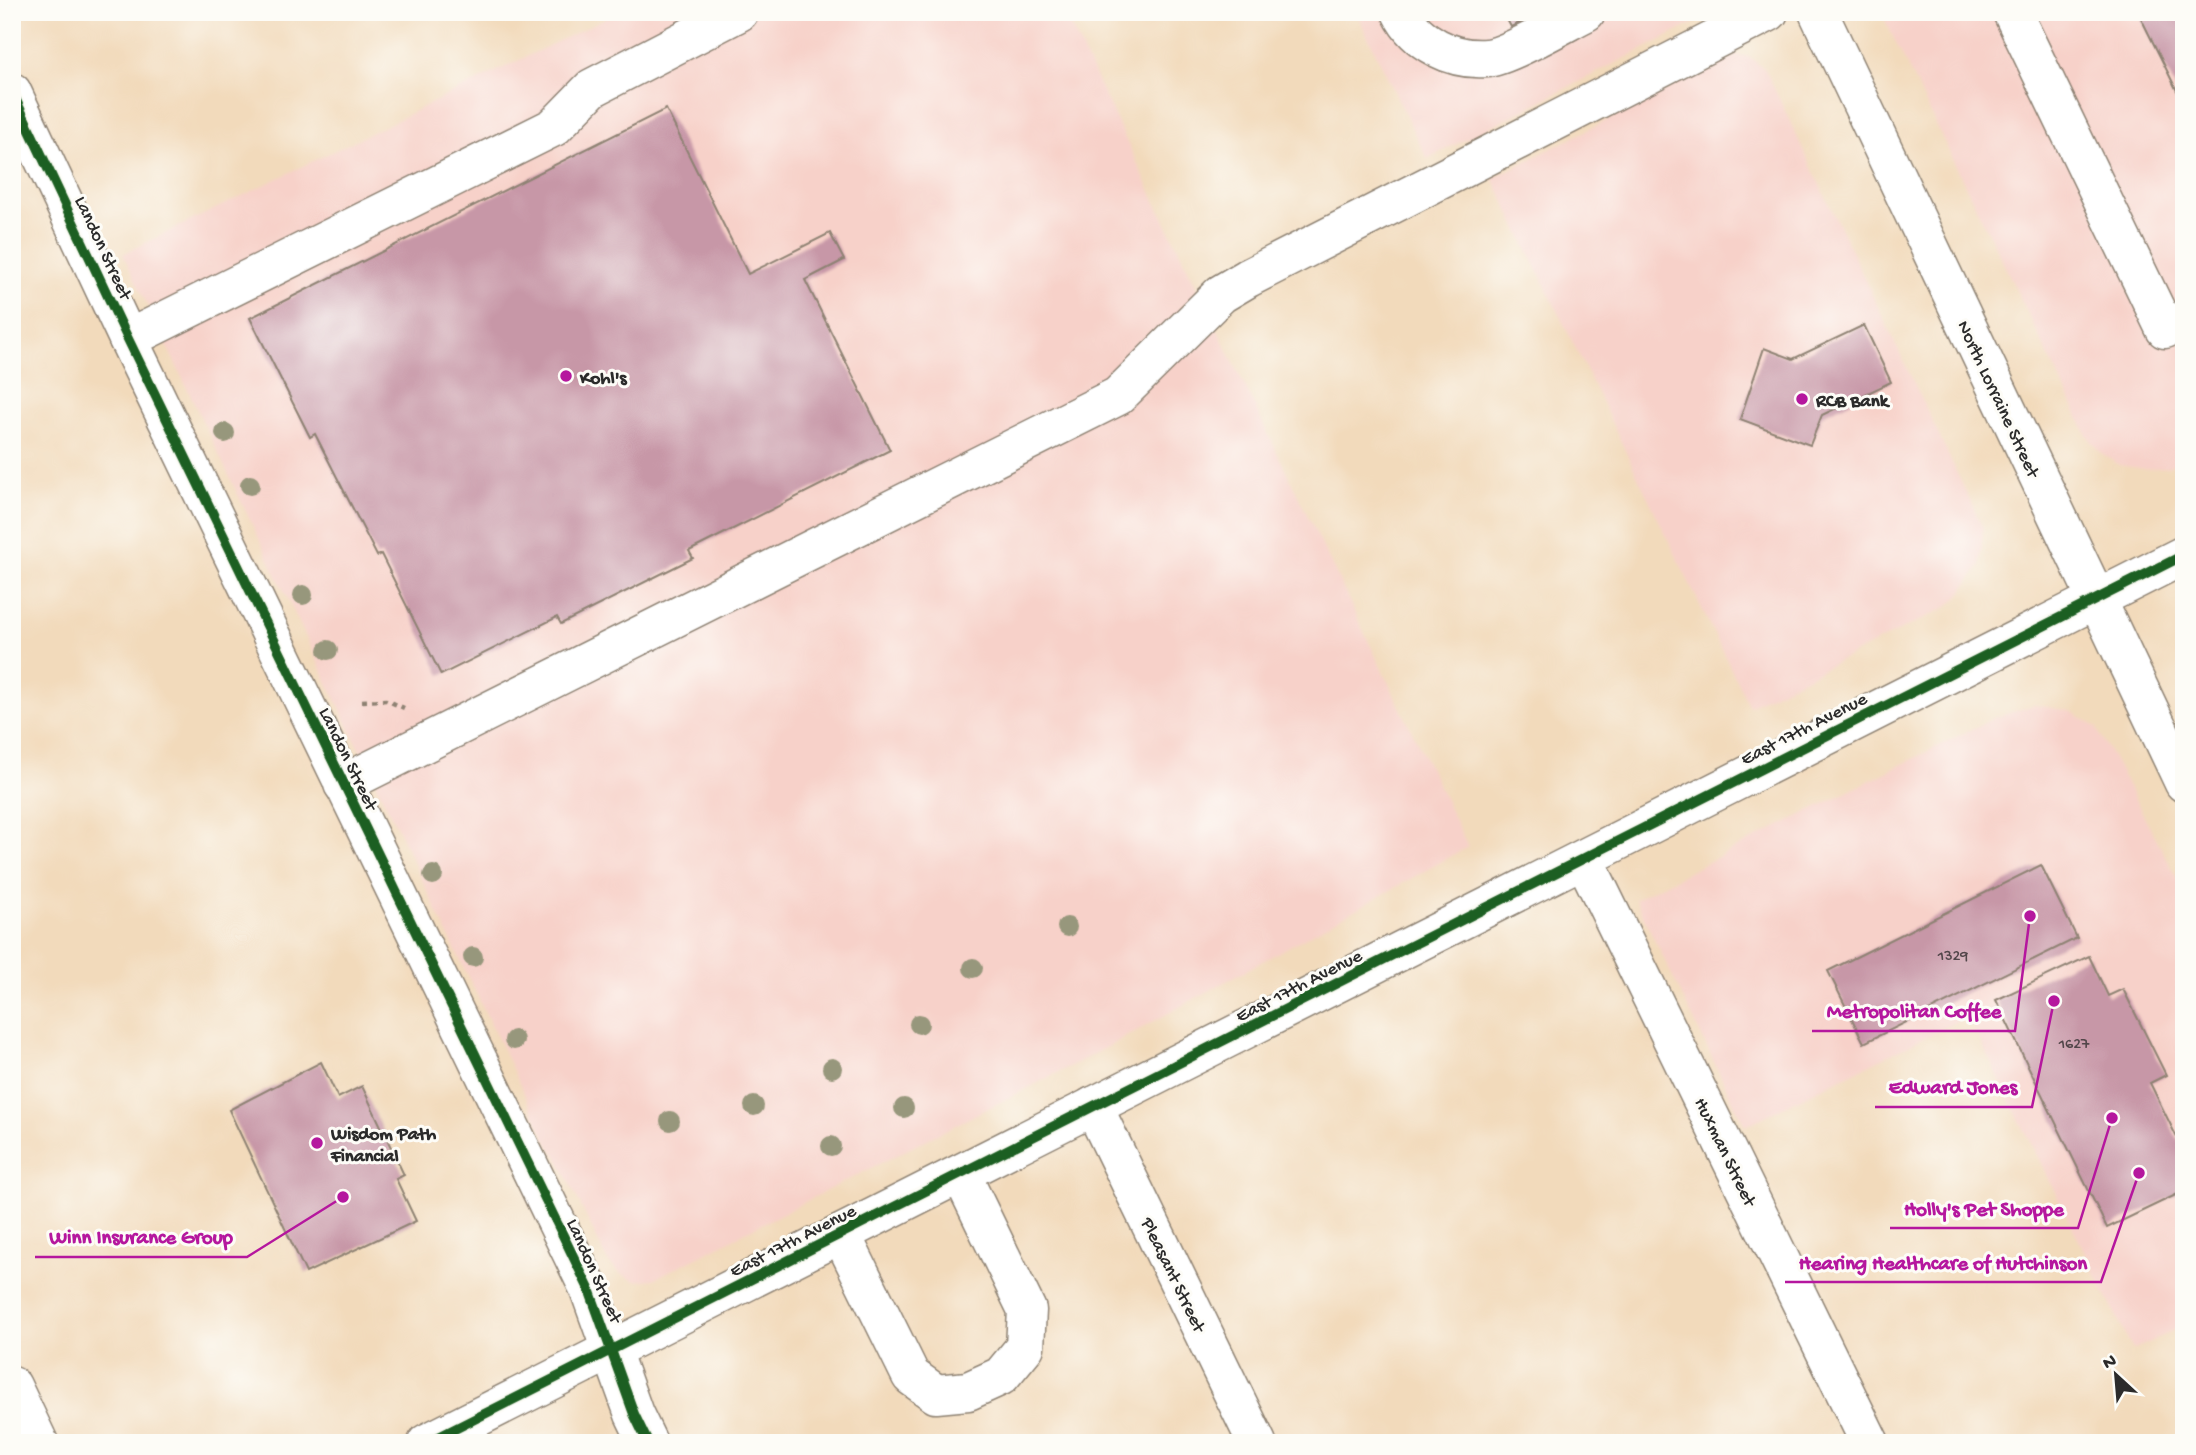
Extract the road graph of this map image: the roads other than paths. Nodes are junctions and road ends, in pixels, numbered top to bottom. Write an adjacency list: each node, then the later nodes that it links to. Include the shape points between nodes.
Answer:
1 (739, 12): 9 (street, via 592,88 554,127)
2 (1401, 12): 3 (street, via 1407,24 1440,52 1488,59)
3 (1586, 12)
4 (1769, 12): 13 (street, via 1239,284 1221,295 1118,396)
5 (1818, 12): 11 (street, North Lorraine Street)
6 (2012, 12): 8 (street, via 2165,329)
7 (12, 92): 9 (street, Landon Street)
8 (2184, 320)
9 (128, 339): 13 (street, Landon Street)
10 (2184, 555): 11 (street, East 17th Avenue)
11 (2094, 598): 12 (street, North Lorraine Street); 14 (street, East 17th Avenue)
12 (2184, 783)
13 (343, 784): 18 (street, Landon Street, via 589,1289)
14 (1584, 859): 15 (street, East 17th Avenue); 24 (street, Huxman Street)
15 (1093, 1106): 16 (street, East 17th Avenue); 23 (street, Pleasant Street)
16 (961, 1174): 17 (street, East 17th Avenue); 17 (street, via 1027,1310 1026,1347 1001,1376 968,1391 936,1394 911,1376)
17 (841, 1234): 18 (street, East 17th Avenue)
18 (611, 1350): 21 (street, East 17th Avenue); 22 (street, Landon Street)
19 (12, 1386): 20 (street)
20 (40, 1443)
21 (427, 1443)
22 (648, 1443)
23 (1257, 1443)
24 (1870, 1443)

